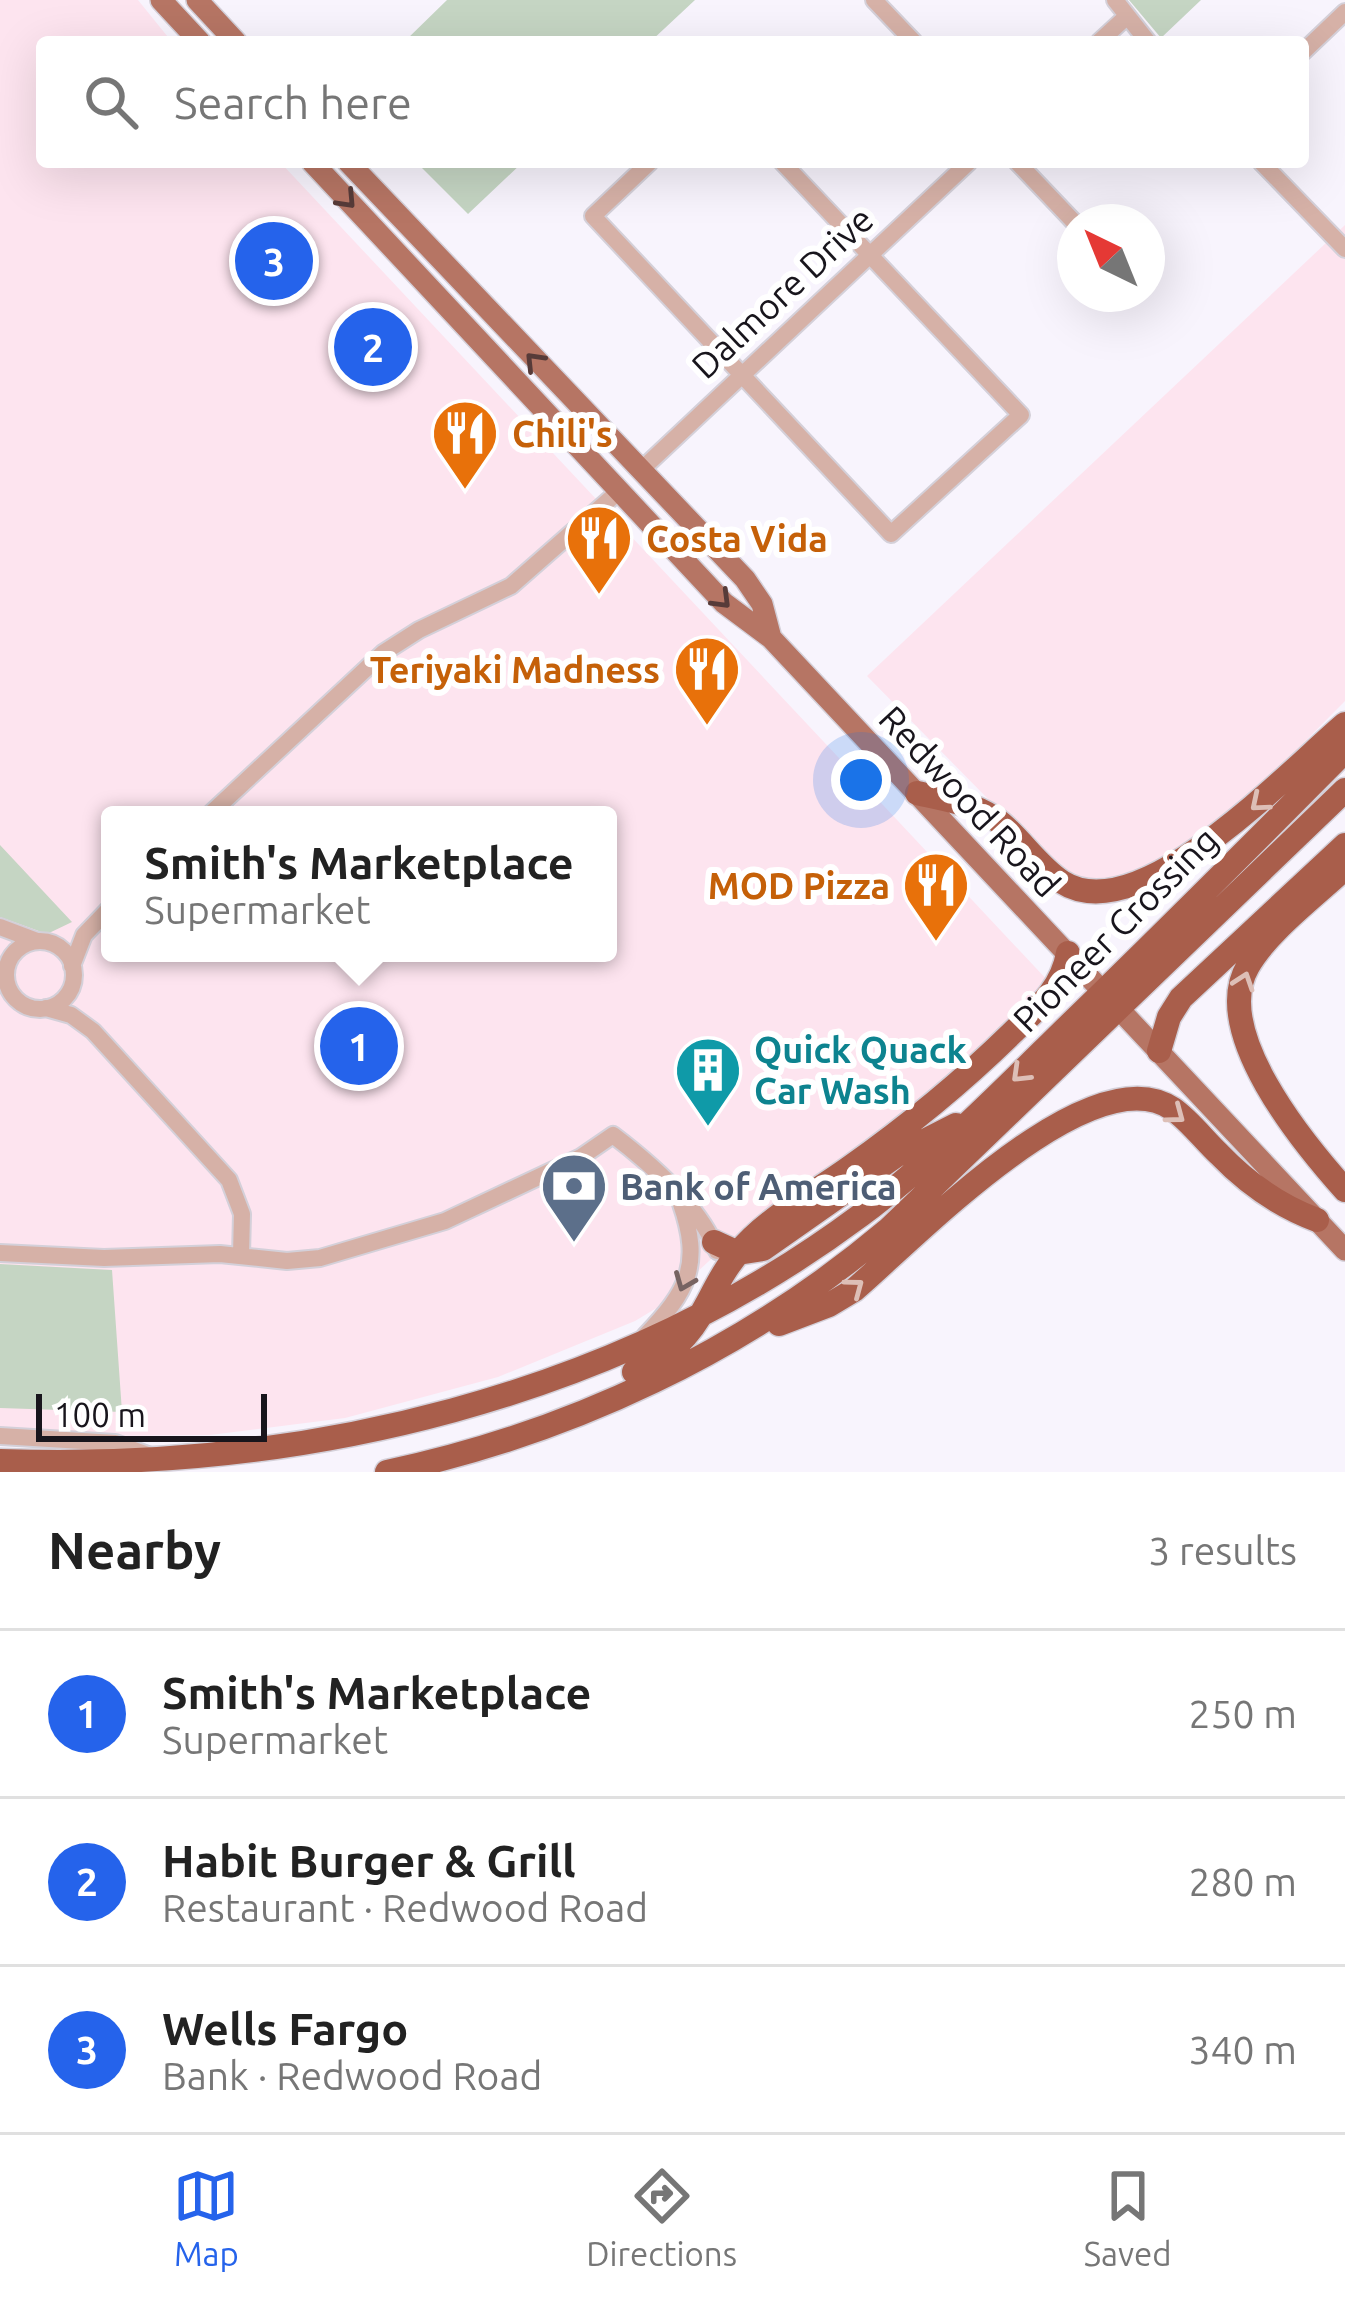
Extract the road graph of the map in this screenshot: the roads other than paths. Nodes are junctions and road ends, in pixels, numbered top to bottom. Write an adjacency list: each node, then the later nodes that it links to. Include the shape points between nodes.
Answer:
1 (161, 0): 7 (main road)
2 (197, 0): 8 (main road)
3 (874, 0): 9 (street)
4 (1115, 0): 6 (street)
5 (1345, 13): 12 (street)
6 (1126, 18): 10 (street); 11 (street)
7 (194, 36)
8 (230, 36)
9 (908, 36)
10 (1106, 36)
11 (1142, 36)
12 (1309, 46)
13 (318, 168): 25 (main road, Redwood Road, one-way to 25)
14 (354, 168): 24 (main road, Redwood Road, one-way to 14)
15 (644, 168): 23 (street, via 593,216)
16 (788, 168): 22 (street)
17 (963, 168): 22 (street, Dalmore Drive)
18 (1023, 168): 20 (street)
19 (1268, 168): 21 (street)
20 (1057, 204)
21 (1345, 249)
22 (870, 255): 23 (street, Dalmore Drive); 23 (street, via 1021,415 891,534)
23 (742, 375): 24 (street, Dalmore Drive)
24 (640, 471): 26 (main road, Redwood Road, via 754,591)
25 (618, 491): 26 (main road, Redwood Road, one-way to 26, via 724,603); 31 (street, via 511,586 383,653)
26 (771, 638): 30 (main road, Redwood Road)
27 (1345, 724): 30 (highway, one-way to 30, via 1226,829 1107,892 1059,880 980,809)
28 (1345, 751): 42 (highway, Pioneer Crossing)
29 (1345, 790): 42 (highway, Pioneer Crossing)
30 (917, 793): 39 (main road, Redwood Road)
31 (219, 806)
32 (1345, 845): 45 (highway, via 1181,998)
33 (1345, 868): 47 (highway, one-way to 33, via 1287,1117 1244,1037 1237,1002 1260,949)
34 (101, 916): 35 (street)
35 (92, 925): 37 (street); 41 (street)
36 (0, 927): 37 (street)
37 (43, 942): 40 (street, via 18,949); 41 (street, via 63,950)
38 (0, 944): 40 (street)
39 (1068, 953): 42 (main road, Redwood Road); 53 (highway, via 1049,996 984,1060)
40 (6, 968): 43 (street, via 15,999)
41 (73, 971): 43 (street, via 65,997); 44 (street)
42 (1112, 999): 45 (main road, Redwood Road); 46 (highway, Pioneer Crossing, one-way to 46); 57 (highway, Pioneer Crossing, via 889,1228)
43 (46, 1009): 44 (street)
44 (93, 1031): 54 (street, via 230,1180 242,1214)
45 (1159, 1051): 49 (main road, Redwood Road)
46 (975, 1118): 53 (highway, via 897,1155 772,1245); 56 (highway, Pioneer Crossing, via 824,1241)
47 (1345, 1190)
48 (679, 1198): 50 (street); 54 (street, via 613,1135 554,1171 405,1235 302,1261); 58 (street, one-way to 58, via 691,1241 687,1280)
49 (1317, 1220): 51 (main road, Redwood Road); 57 (highway, one-way to 49, via 839,1299 1002,1161 1118,1098 1173,1109 1255,1187)
50 (714, 1242): 53 (highway); 55 (street)
51 (1345, 1250)
52 (0, 1253): 54 (street)
53 (738, 1253): 55 (highway)
54 (242, 1255)
55 (716, 1287): 56 (highway)
56 (706, 1311): 58 (highway, Pioneer Crossing); 62 (highway, via 660,1360)
57 (748, 1332): 63 (highway, Pioneer Crossing, via 601,1404)
58 (630, 1350): 61 (highway, Pioneer Crossing, via 512,1399 385,1435)
59 (0, 1436): 61 (street, via 115,1443)
60 (0, 1461): 61 (highway, Pioneer Crossing)
61 (164, 1463)
62 (374, 1472)
63 (387, 1472)

